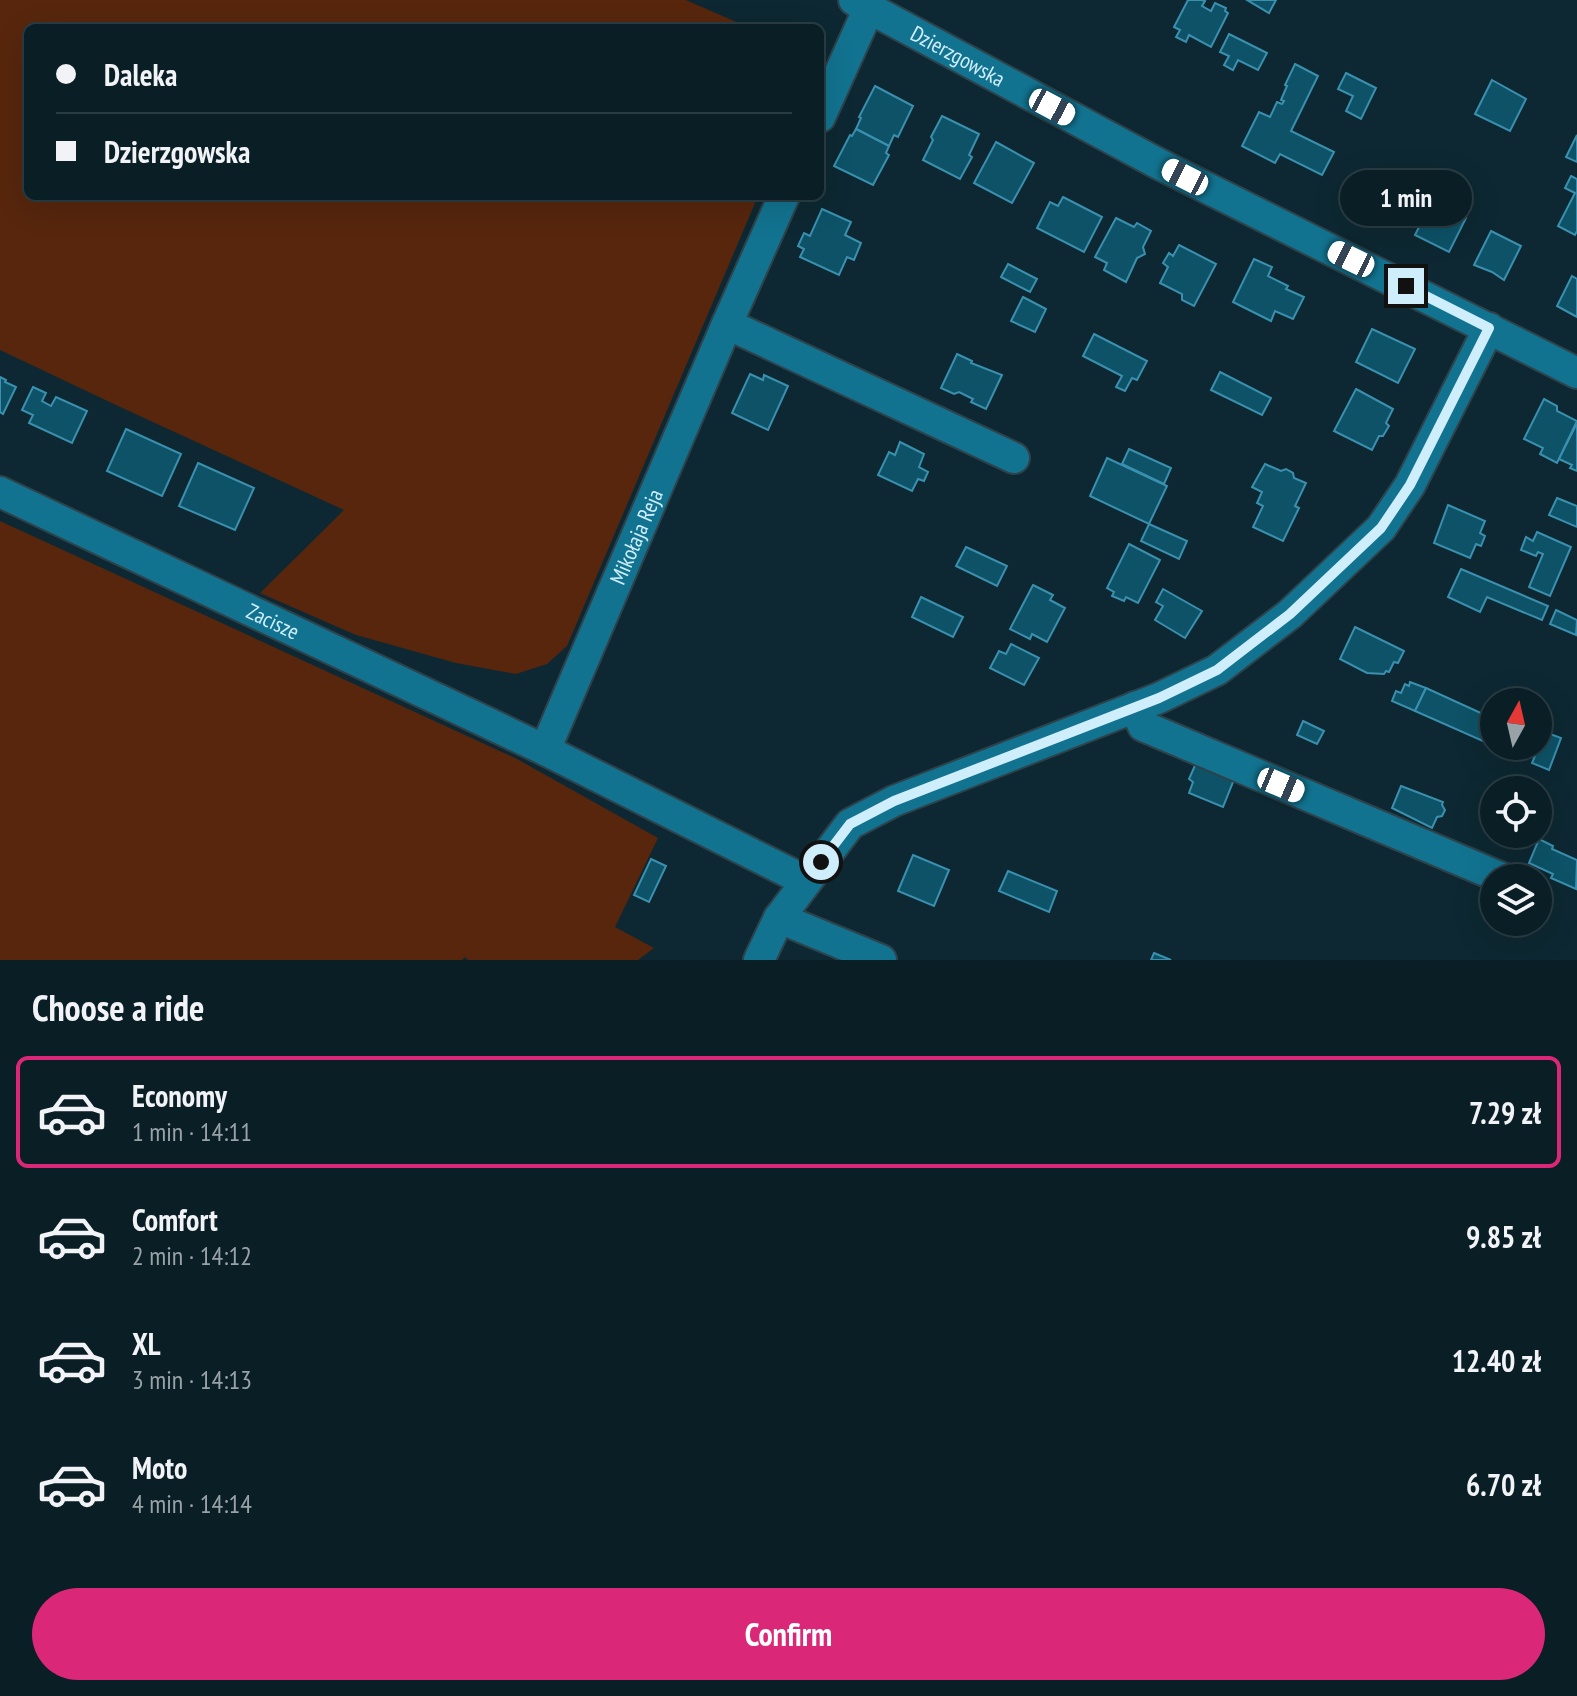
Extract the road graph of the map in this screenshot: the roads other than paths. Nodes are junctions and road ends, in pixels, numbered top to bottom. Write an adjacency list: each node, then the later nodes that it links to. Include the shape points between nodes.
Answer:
1 (862, 4): 2 (street); 5 (street, Dzierzgowska, via 1157,163)
2 (824, 106)
3 (782, 200): 4 (street, Mikołaja Reja)
4 (727, 324): 7 (street); 10 (street, Mikołaja Reja)
5 (1489, 328): 6 (street, Dzierzgowska); 9 (street, via 1410,485 1381,528 1290,614 1217,670)
6 (1577, 373)
7 (1014, 458)
8 (0, 492): 10 (street, Zacisze)
9 (1135, 707): 11 (street, via 1143,726); 12 (street, via 894,801 850,824)
10 (545, 750): 12 (street, Zacisze)
11 (1480, 869)
12 (806, 881): 13 (street)
13 (779, 918): 14 (street); 15 (street)
14 (759, 960)
15 (881, 960)

